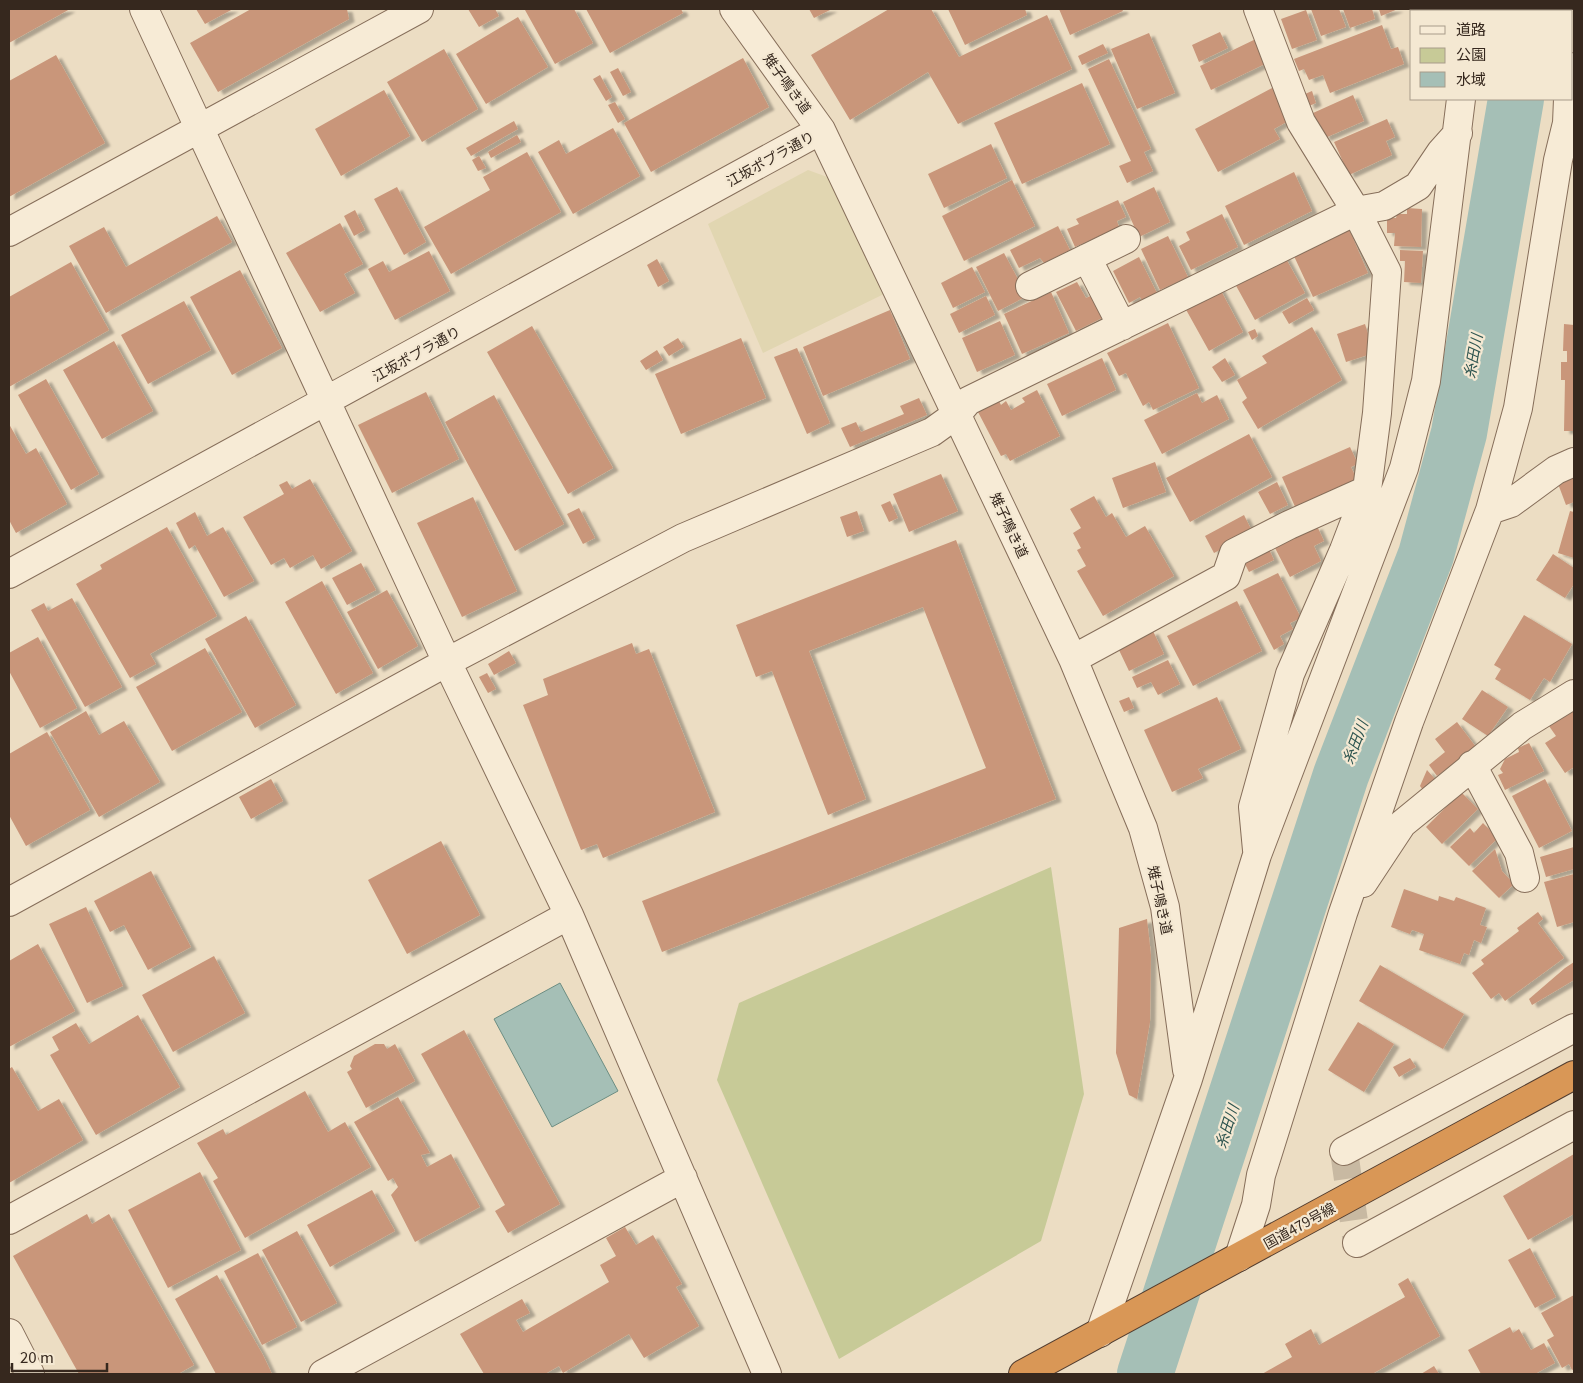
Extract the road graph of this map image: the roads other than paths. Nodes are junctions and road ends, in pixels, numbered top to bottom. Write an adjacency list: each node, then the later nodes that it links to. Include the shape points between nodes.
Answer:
1 (144, 9): 7 (street)
2 (419, 9): 7 (street)
3 (734, 9): 8 (street, 雉子鳴き道)
4 (1258, 9): 10 (street, via 1301,122)
5 (1461, 100): 9 (street)
6 (1570, 116): 20 (street, via 1558,160 1518,408)
7 (201, 128): 11 (street); 16 (street)
8 (821, 130): 16 (street, 江坂ポプラ通り); 17 (street, 雉子鳴き道)
9 (1458, 133): 10 (street, via 1418,186 1384,206); 26 (street, via 1426,381 1404,468)
10 (1356, 211): 15 (street); 19 (street, via 1387,272 1377,414)
11 (9, 232)
12 (1126, 238): 13 (street)
13 (1087, 258): 14 (street); 15 (street)
14 (1030, 286)
15 (1122, 326): 17 (street, via 968,401)
16 (327, 401): 21 (street, 江坂ポプラ通り); 23 (street)
17 (957, 414): 22 (street, 雉子鳴き道); 23 (street, via 932,432 683,538)
18 (1574, 462): 20 (street, via 1556,470 1510,503)
19 (1367, 490): 22 (street, via 1289,524 1234,553 1226,576); 26 (street, via 1290,674 1253,807)
20 (1490, 510): 29 (street, via 1409,722)
21 (9, 574)
22 (1073, 659): 33 (street, 雉子鳴き道, via 1143,828 1165,907)
23 (447, 662): 28 (street); 30 (street)
24 (1574, 694): 25 (street, via 1522,726)
25 (1472, 765): 27 (street, via 1519,854); 29 (street, via 1402,824)
26 (1258, 855): 33 (street)
27 (1525, 878)
28 (9, 902)
29 (1342, 913): 39 (street, via 1261,1175 1256,1205)
30 (569, 915): 36 (street); 37 (street)
31 (1574, 1028): 35 (street)
32 (1574, 1075): 39 (highway, 国道479号線)
33 (1188, 1079): 40 (street)
34 (1574, 1125): 38 (street)
35 (1344, 1151)
36 (683, 1178): 43 (street); 44 (street)
37 (9, 1220)
38 (1357, 1244)
39 (1231, 1261): 40 (highway, 国道479号線)
40 (1110, 1327): 45 (highway, 国道479号線)
41 (9, 1333): 42 (street)
42 (30, 1374)
43 (323, 1374)
44 (767, 1374)
45 (1023, 1374)

